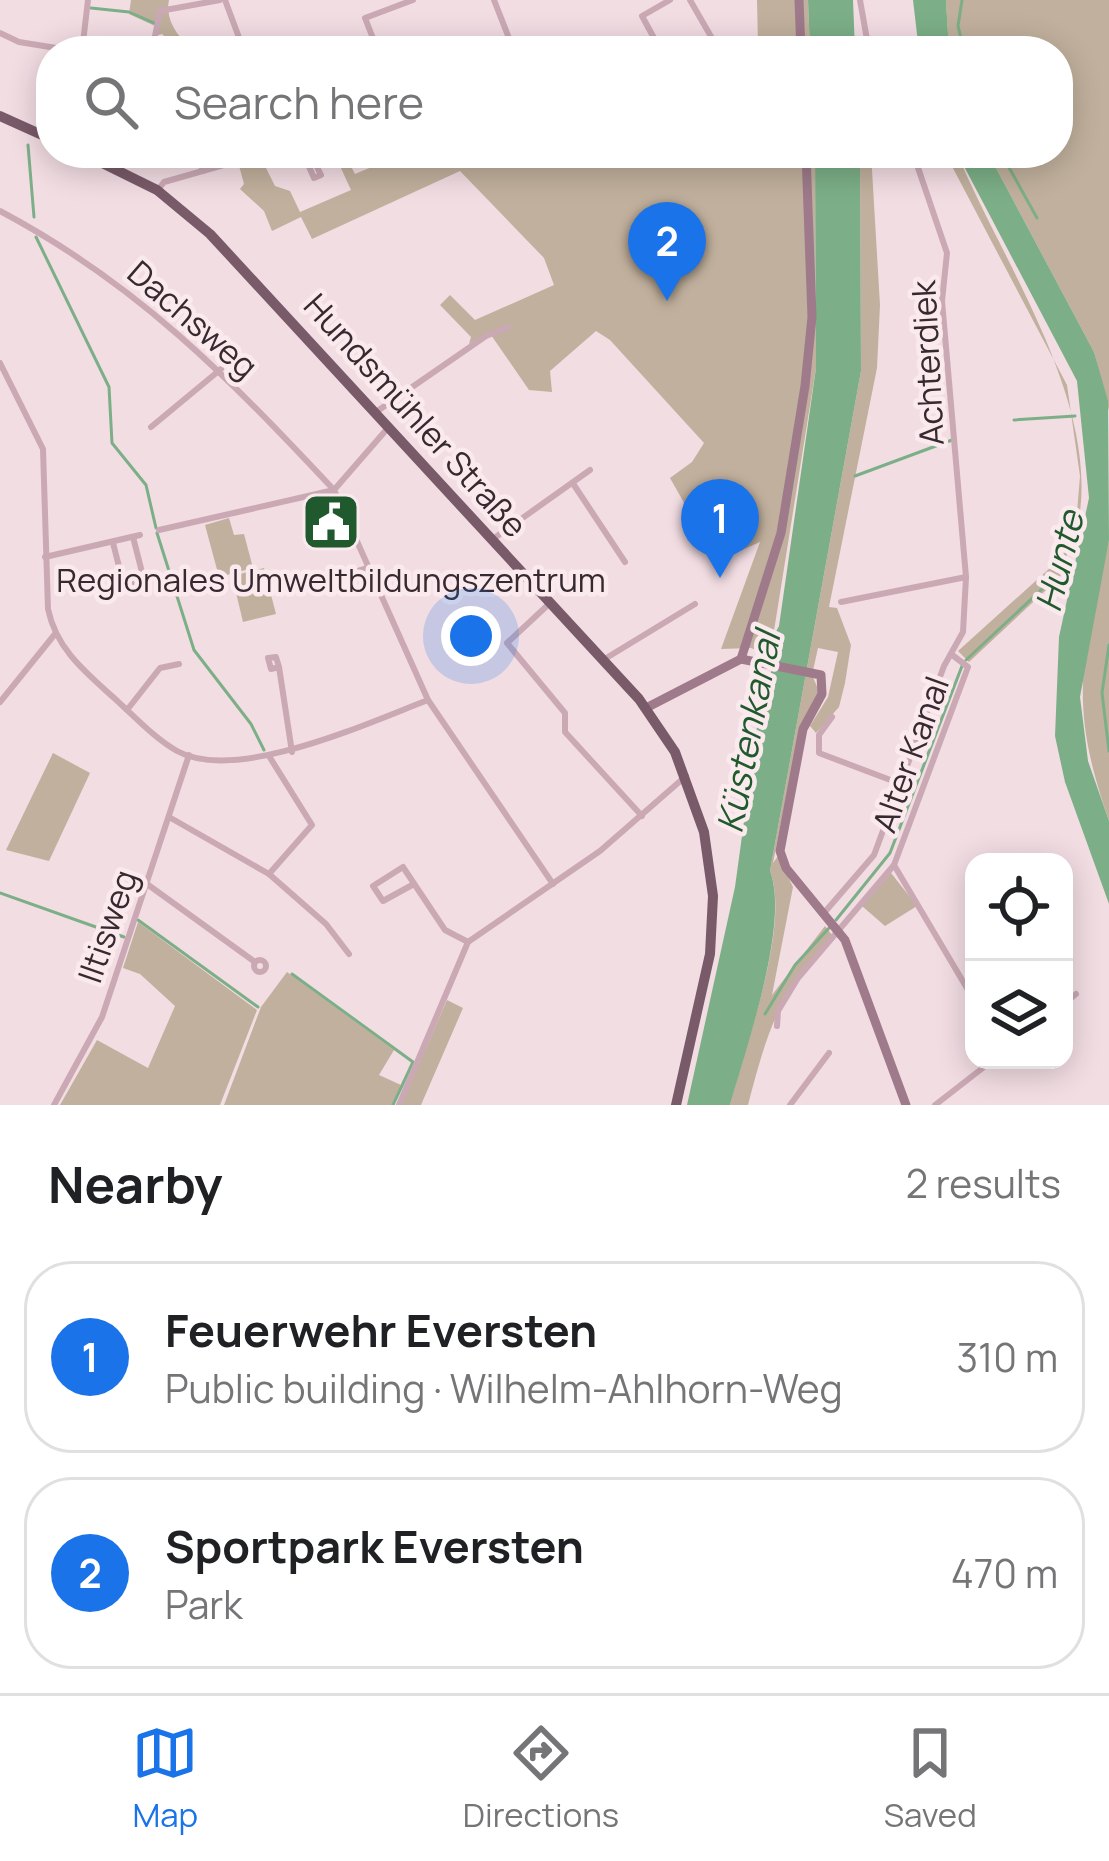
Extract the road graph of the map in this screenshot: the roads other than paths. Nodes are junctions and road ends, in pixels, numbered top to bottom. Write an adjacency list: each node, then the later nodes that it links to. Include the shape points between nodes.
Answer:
1 (88, 0): 10 (street)
2 (223, 0): 11 (street, via 160,11); 12 (street)
3 (412, 0): 13 (street, via 365,18)
4 (494, 0): 14 (street)
5 (668, 0): 15 (street, via 641,16)
6 (690, 0): 16 (street)
7 (799, 0): 17 (street)
8 (860, 0): 18 (street)
9 (0, 33): 19 (street)
10 (82, 36)
11 (155, 36)
12 (238, 36)
13 (372, 36)
14 (507, 36)
15 (652, 36)
16 (711, 36)
17 (800, 36)
18 (866, 36)
19 (36, 45)
20 (0, 116): 21 (main road)
21 (36, 132)
22 (112, 168): 28 (main road, Hundsmühler Straße)
23 (202, 168): 27 (street)
24 (214, 168): 27 (street)
25 (807, 168): 52 (street, via 812,317 805,386 781,533)
26 (920, 168): 45 (street, Achterdiek, via 946,240 942,301)
27 (203, 171): 28 (street)
28 (157, 190): 33 (main road, Hundsmühler Straße, via 210,234)
29 (0, 211): 32 (street, Dachsweg, via 139,297)
30 (508, 327): 33 (street)
31 (0, 363): 42 (street, via 43,449)
32 (221, 369): 35 (street); 38 (street, Dachsweg)
33 (376, 412): 34 (main road, Hundsmühler Straße)
34 (389, 426): 38 (street); 40 (main road, Hundsmühler Straße)
35 (151, 427)
36 (590, 470): 37 (street)
37 (574, 485): 40 (street); 43 (street)
38 (334, 490): 39 (street); 44 (street, Dachsweg)
39 (159, 530)
40 (493, 539): 48 (main road, Hundsmühler Straße)
41 (113, 543): 41 (street, via 124,586 145,580 136,536); 42 (street)
42 (45, 556): 50 (street)
43 (625, 562)
44 (368, 568): 46 (street); 56 (street, Dachsweg)
45 (966, 577): 47 (street); 51 (street, Achterdiek, via 963,632)
46 (328, 580)
47 (842, 602)
48 (550, 603): 53 (main road, Hundsmühler Straße); 66 (street, via 507,643 565,713 565,732)
49 (695, 604): 53 (street)
50 (55, 634): 57 (street); 58 (street)
51 (950, 654): 65 (street, Achterdiek); 68 (street, Alter Kanal, via 968,667)
52 (741, 659): 59 (street); 73 (street, via 821,675 780,851)
53 (603, 660): 59 (main road, Hundsmühler Straße)
54 (178, 664): 58 (street, via 160,668)
55 (279, 667): 61 (street)
56 (428, 700): 61 (street); 72 (street, Dachsweg)
57 (0, 702)
58 (127, 710): 62 (street)
59 (648, 711): 64 (main road, Hundsmühler Straße)
60 (832, 718): 65 (street, via 818,735 818,753)
61 (292, 752): 63 (street)
62 (188, 755): 63 (street); 67 (street, Iltisweg)
63 (269, 755): 69 (street, via 312,825)
64 (686, 776): 66 (street); 85 (main road, Hundsmühler Straße, via 708,849 713,915)
65 (901, 784): 73 (street, Achterdiek, via 874,855)
66 (642, 816): 72 (street)
67 (170, 817): 69 (street); 70 (street, Iltisweg)
68 (894, 865): 73 (street, Alter Kanal); 77 (street)
69 (269, 874): 75 (street)
70 (147, 884): 76 (street); 83 (street, Iltisweg, via 94,1038)
71 (414, 884): 71 (street, via 399,867 373,886 383,902); 74 (street, via 446,930)
72 (553, 884): 74 (street)
73 (832, 922): 80 (street, via 778,1011); 87 (street)
74 (468, 942): 84 (street)
75 (349, 954)
76 (255, 962)
77 (965, 985)
78 (1076, 994): 79 (street)
79 (1073, 996)
80 (777, 1026)
81 (829, 1053): 86 (street)
82 (980, 1069): 88 (street)
83 (55, 1105)
84 (399, 1105)
85 (676, 1105)
86 (790, 1105)
87 (905, 1105)
88 (934, 1105)

